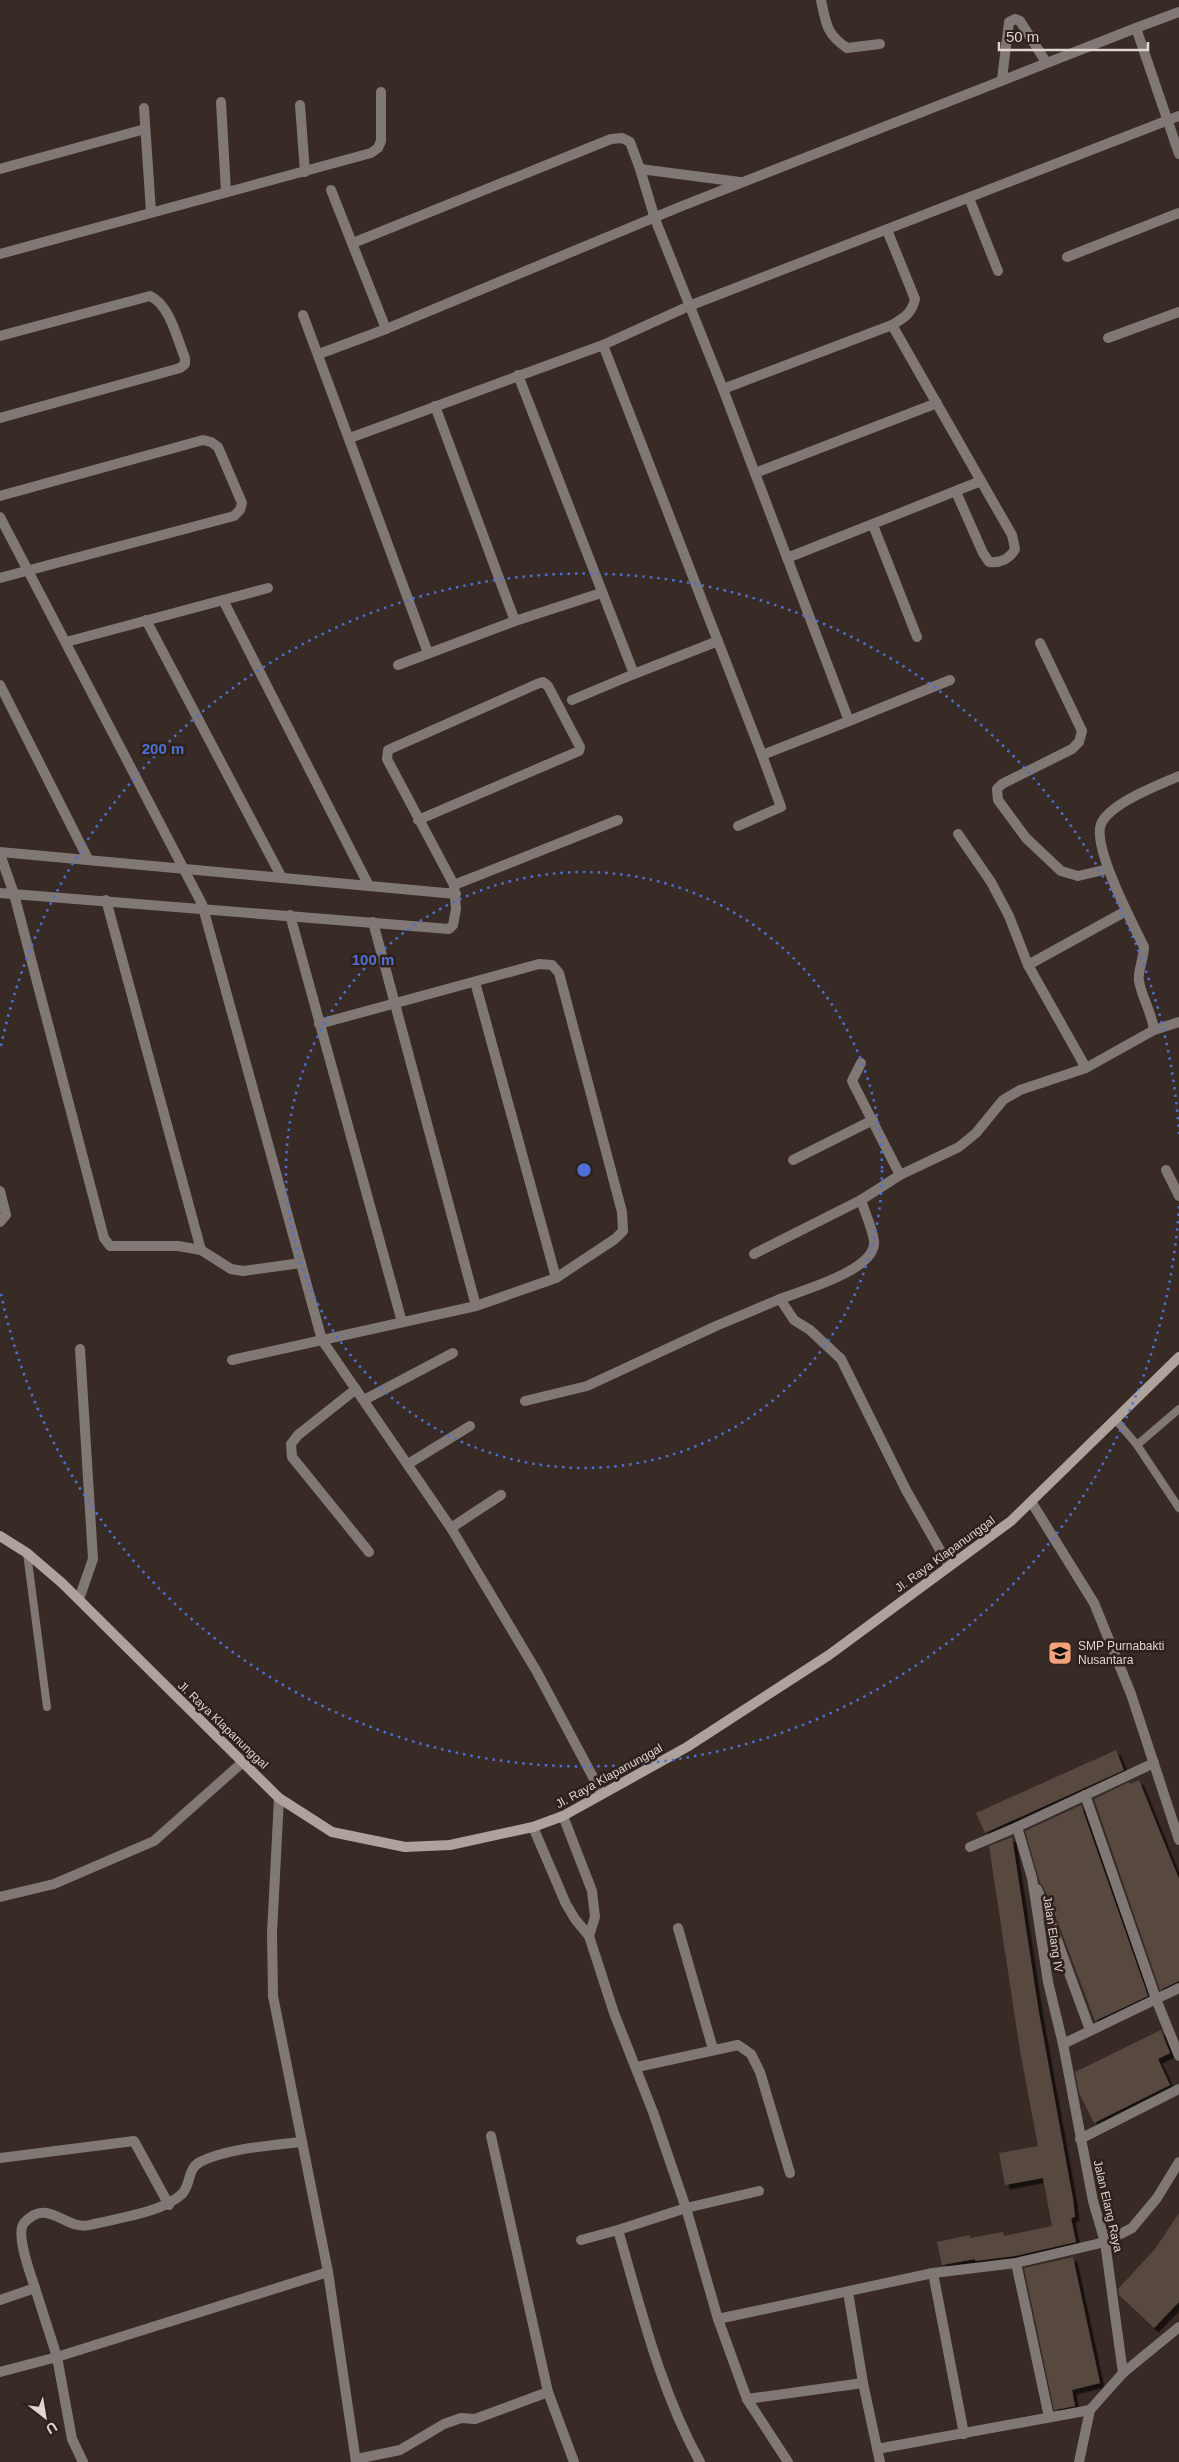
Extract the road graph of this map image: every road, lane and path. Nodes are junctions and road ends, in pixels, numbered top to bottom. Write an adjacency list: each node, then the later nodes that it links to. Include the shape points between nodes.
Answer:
1 (821, 0): 4 (street, via 826,26 834,39 846,48)
2 (1179, 12): 3 (street)
3 (1136, 28): 5 (street); 12 (street)
4 (880, 44)
5 (1046, 62): 6 (street); 6 (street, via 1020,21 1015,19 1008,22)
6 (1002, 79): 18 (street)
7 (381, 92): 17 (street, via 381,141 378,148 371,153)
8 (221, 102): 20 (street)
9 (300, 105): 17 (street)
10 (144, 108): 13 (street)
11 (1179, 116): 12 (street)
12 (1166, 121): 14 (street); 21 (street)
13 (145, 129): 16 (street); 22 (street)
14 (1179, 154)
15 (640, 169): 18 (street); 24 (street); 26 (street, via 630,142 622,138 611,139)
16 (0, 170)
17 (305, 172): 20 (street)
18 (741, 182): 24 (street)
19 (331, 190): 26 (street)
20 (226, 192): 22 (street)
21 (969, 198): 25 (street); 29 (street)
22 (151, 212): 27 (street)
23 (1179, 213): 28 (street)
24 (655, 218): 30 (street); 34 (street)
25 (886, 230): 30 (street); 33 (street, via 915,299 912,310)
26 (353, 243): 34 (street)
27 (0, 254)
28 (1067, 257)
29 (998, 271)
30 (689, 306): 37 (street); 40 (street)
31 (1179, 312): 36 (street)
32 (303, 315): 38 (street)
33 (892, 325): 40 (street); 41 (street)
34 (386, 329): 38 (street)
35 (0, 336): 43 (street, via 150,296 158,299 163,307 185,364)
36 (1108, 338)
37 (603, 344): 39 (street); 60 (street)
38 (319, 354): 44 (street)
39 (518, 375): 42 (street); 55 (street)
40 (723, 390): 45 (street)
41 (937, 403): 45 (street); 46 (street)
42 (434, 406): 44 (street); 58 (street)
43 (0, 418)
44 (350, 438): 63 (street)
45 (755, 473): 51 (street)
46 (981, 481): 47 (street); 47 (street, via 1012,535 1015,549 1011,556 997,563 989,562 983,553)
47 (956, 492): 50 (street)
48 (0, 496): 52 (street, via 203,440 218,447 242,503 234,516)
49 (0, 517): 52 (street)
50 (872, 525): 51 (street); 59 (street)
51 (787, 558): 69 (street)
52 (27, 570): 53 (street); 61 (street)
53 (0, 578)
54 (268, 588): 56 (street)
55 (601, 593): 58 (street); 65 (street)
56 (223, 600): 57 (street); 81 (street)
57 (146, 620): 61 (street); 80 (street)
58 (515, 621): 63 (street)
59 (917, 637)
60 (718, 641): 65 (street); 70 (street)
61 (66, 642): 78 (street)
62 (1040, 643): 79 (street, via 1082,731 1072,749 1002,784 997,789 998,800 1026,838 1061,871 1078,876)
63 (428, 653): 64 (street)
64 (398, 665)
65 (634, 674): 68 (street)
66 (950, 680): 69 (street)
67 (0, 685): 77 (street)
68 (572, 700)
69 (849, 721): 70 (street)
70 (762, 755): 74 (street, via 781,806)
71 (1179, 776): 79 (street, via 1114,809 1101,824 1100,841)
72 (418, 820): 72 (street, via 388,760 390,748 537,684 543,682 548,686 580,751); 82 (street)
73 (618, 820): 82 (street)
74 (738, 826)
75 (958, 834): 90 (street, via 991,882)
76 (0, 853): 77 (street); 84 (street)
77 (88, 859): 78 (street)
78 (184, 867): 80 (street); 86 (street)
79 (1108, 869): 87 (street)
80 (282, 878): 81 (street)
81 (368, 884): 82 (street)
82 (455, 890): 89 (street, via 456,910 449,928)
83 (0, 893): 84 (street)
84 (14, 894): 85 (street); 106 (street, via 104,1238 110,1246 178,1246)
85 (106, 900): 86 (street); 106 (street)
86 (202, 907): 88 (street); 108 (street)
87 (1126, 911): 90 (street); 95 (street, via 1144,947 1144,961 1138,974)
88 (290, 915): 89 (street); 94 (street)
89 (373, 922): 92 (street)
90 (1028, 965): 97 (street)
91 (475, 982): 92 (street); 109 (street); 109 (street, via 539,964 552,965 559,973 622,1212 623,1231)
92 (396, 1003): 94 (street); 111 (street)
93 (1179, 1022): 95 (street)
94 (319, 1024): 112 (street)
95 (1154, 1030): 97 (street)
96 (860, 1063): 98 (street, via 852,1081)
97 (1086, 1068): 101 (street, via 1020,1090 1003,1100 959,1148)
98 (873, 1120): 99 (street); 101 (street)
99 (793, 1160)
100 (1166, 1170): 103 (street)
101 (900, 1175): 104 (street)
102 (0, 1191): 105 (street, via 6,1215)
103 (1179, 1196)
104 (861, 1200): 107 (street); 110 (street, via 874,1242 871,1255 858,1268)
105 (0, 1222)
106 (201, 1250): 108 (street, via 231,1270)
107 (754, 1254)
108 (301, 1263): 113 (street)
109 (556, 1278): 111 (street)
110 (780, 1300): 120 (street, via 587,1386); 133 (street, via 794,1320 810,1330 841,1359 906,1490)
111 (476, 1306): 112 (street)
112 (402, 1322): 113 (street)
113 (322, 1340): 116 (street); 118 (street)
114 (80, 1350): 134 (street, via 93,1559)
115 (453, 1353): 119 (street)
116 (232, 1360)
117 (1178, 1362): 122 (street, Jl. Raya Klapanunggal)
118 (356, 1389): 119 (street); 131 (street, via 298,1435 291,1444 292,1457)
119 (364, 1400): 125 (street)
120 (525, 1401)
121 (1179, 1409): 124 (lane)
122 (1115, 1419): 124 (lane); 127 (street, Jl. Raya Klapanunggal)
123 (470, 1426): 125 (street)
124 (1138, 1445): 128 (lane)
125 (408, 1464): 129 (street)
126 (501, 1495): 129 (street)
127 (1032, 1503): 133 (street, Jl. Raya Klapanunggal); 137 (street, via 1094,1602 1132,1694)
128 (1179, 1508)
129 (451, 1528): 138 (street, via 537,1672)
130 (0, 1536): 132 (street, Jl. Raya Klapanunggal)
131 (369, 1552)
132 (27, 1553): 134 (street, Jl. Raya Klapanunggal); 135 (lane)
133 (950, 1566): 138 (street, Jl. Raya Klapanunggal, via 829,1655 687,1747)
134 (78, 1599): 136 (street, Jl. Raya Klapanunggal)
135 (47, 1707)
136 (244, 1761): 140 (street, Jl. Raya Klapanunggal); 147 (street, via 154,1841 54,1884)
137 (1154, 1763): 139 (street); 144 (street)
138 (602, 1794): 141 (street, Jl. Raya Klapanunggal)
139 (1085, 1795): 143 (street); 151 (street)
140 (279, 1798): 142 (street, Jl. Raya Klapanunggal, via 332,1832 406,1847 450,1845); 160 (street, via 272,1933 273,1996)
141 (563, 1816): 142 (street, Jl. Raya Klapanunggal); 149 (street, via 592,1891 594,1918)
142 (532, 1827): 149 (street, via 566,1904)
143 (1017, 1827): 145 (street); 146 (street, Jalan Elang IV)
144 (1179, 1840)
145 (970, 1847)
146 (1032, 1878): 152 (street, via 1050,1918); 153 (street, Jalan Elang IV, via 1048,1982)
147 (0, 1897)
148 (678, 1928): 154 (street)
149 (589, 1936): 156 (street, via 614,2013)
150 (1179, 1988): 151 (street)
151 (1156, 1999): 152 (street); 155 (street)
152 (1090, 2030): 153 (street)
153 (1063, 2044): 159 (street, Jalan Elang Raya)
154 (713, 2049): 156 (street); 163 (street, via 738,2045 751,2054 760,2072)
155 (1179, 2056)
156 (637, 2066): 166 (street)
157 (1179, 2089): 159 (street)
158 (490, 2136): 182 (street)
159 (1080, 2139): 169 (street, Jalan Elang Raya)
160 (300, 2142): 165 (street, via 244,2150 200,2162 192,2168 184,2192); 171 (street)
161 (0, 2158): 165 (street, via 134,2141)
162 (1179, 2162): 169 (street, via 1157,2198 1132,2228)
163 (790, 2173)
164 (759, 2190): 166 (street)
165 (169, 2205): 173 (street, via 83,2227 48,2212 34,2215 23,2224 20,2234)
166 (686, 2208): 167 (street); 176 (street)
167 (618, 2230): 168 (street); 191 (street, via 657,2366 674,2413)
168 (581, 2240)
169 (1105, 2242): 170 (street); 180 (street, Jalan Elang Raya)
170 (1016, 2263): 172 (street); 185 (street)
171 (328, 2272): 178 (street); 188 (street)
172 (933, 2273): 174 (street); 186 (street)
173 (35, 2288): 175 (street); 178 (street)
174 (848, 2292): 176 (street); 181 (street)
175 (0, 2300)
176 (718, 2319): 183 (street)
177 (1179, 2327): 180 (street)
178 (57, 2357): 179 (street); 189 (street, via 72,2440)
179 (0, 2372)
180 (1123, 2373): 184 (street)
181 (862, 2383): 183 (street); 187 (street)
182 (548, 2392): 188 (street, via 475,2418 461,2418 444,2424 400,2450); 190 (street)
183 (747, 2399): 192 (street)
184 (1090, 2410): 185 (street); 194 (street)
185 (1049, 2416): 186 (street)
186 (964, 2434): 187 (street)
187 (877, 2449): 193 (street)
188 (356, 2461)
189 (83, 2462)
190 (574, 2462)
191 (700, 2462)
192 (788, 2462)
193 (880, 2462)
194 (1079, 2462)

